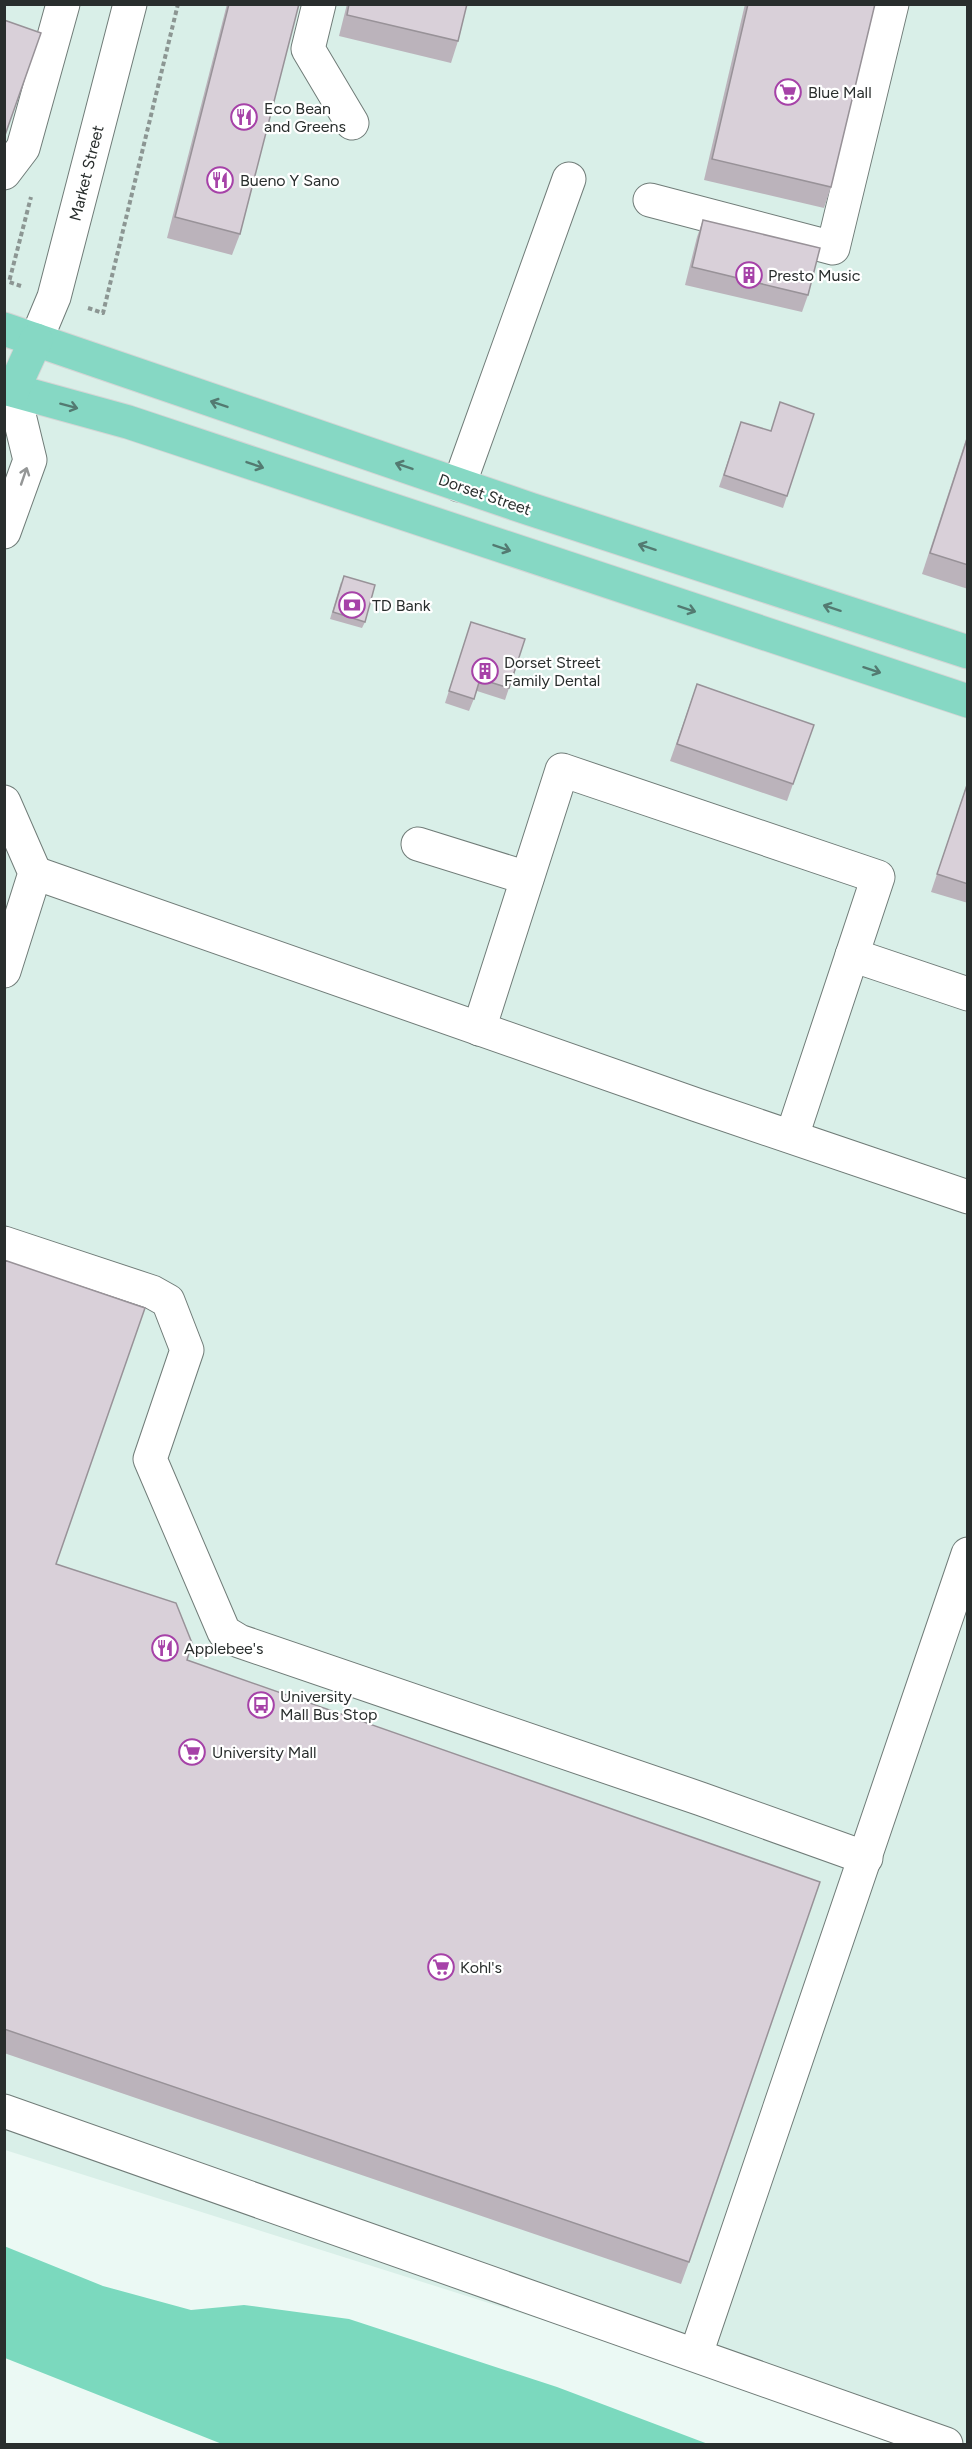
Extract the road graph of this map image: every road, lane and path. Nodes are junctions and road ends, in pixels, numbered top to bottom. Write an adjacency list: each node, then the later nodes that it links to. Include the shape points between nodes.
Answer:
1 (63, 4): 7 (street, via 23,148)
2 (178, 4): 10 (path)
3 (319, 4): 6 (street, via 308,49)
4 (892, 4): 9 (street, via 833,248)
5 (123, 7): 12 (street, Market Street, via 54,297)
6 (352, 123)
7 (4, 173)
8 (569, 179): 14 (street)
9 (650, 200)
10 (103, 313)
11 (4, 329): 12 (main road, Dorset Street)
12 (36, 340): 13 (main road); 14 (main road, Dorset Street, one-way to 12)
13 (7, 392): 15 (main road, one-way to 15, via 128,422); 16 (street, one-way to 13, via 30,459)
14 (459, 485): 15 (main road); 17 (main road, Dorset Street, one-way to 14)
15 (447, 529): 18 (main road, one-way to 18)
16 (4, 532)
17 (968, 652)
18 (968, 701)
19 (4, 802): 21 (street)
20 (418, 844): 22 (street)
21 (35, 873): 24 (street); 26 (street)
22 (527, 878): 23 (street, via 562,770 878,877); 26 (street)
23 (852, 955): 25 (street); 27 (street)
24 (4, 971)
25 (968, 994)
26 (479, 1029): 27 (street)
27 (792, 1136): 28 (street)
28 (968, 1197)
29 (4, 1243): 31 (street, via 152,1292 168,1301 187,1350 150,1459 224,1632 238,1641)
30 (968, 1554): 31 (street)
31 (866, 1858): 33 (street)
32 (4, 2111): 33 (street)
33 (696, 2354): 34 (street)
34 (946, 2445)

